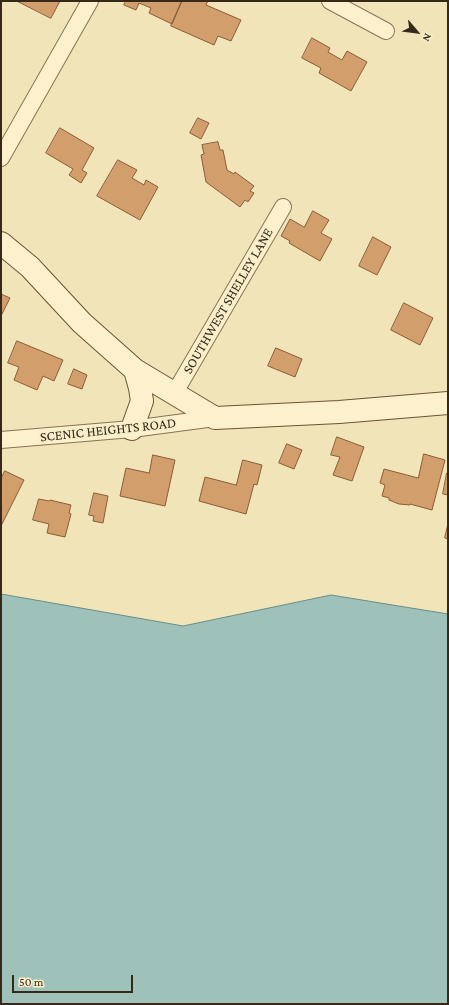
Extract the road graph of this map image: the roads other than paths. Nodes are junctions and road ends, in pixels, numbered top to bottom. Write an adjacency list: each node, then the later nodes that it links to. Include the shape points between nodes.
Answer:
1 (90, 1): 4 (street)
2 (330, 1): 3 (street)
3 (386, 31)
4 (1, 158)
5 (283, 207): 8 (street, SOUTHWEST SHELLEY LANE)
6 (1, 243): 7 (street, via 30,267 82,323)
7 (135, 370): 8 (street); 11 (street, via 142,401)
8 (174, 394): 10 (street)
9 (448, 403): 10 (street)
10 (215, 418): 11 (street, SCENIC HEIGHTS ROAD)
11 (132, 428): 12 (street, SCENIC HEIGHTS ROAD)
12 (1, 440)

